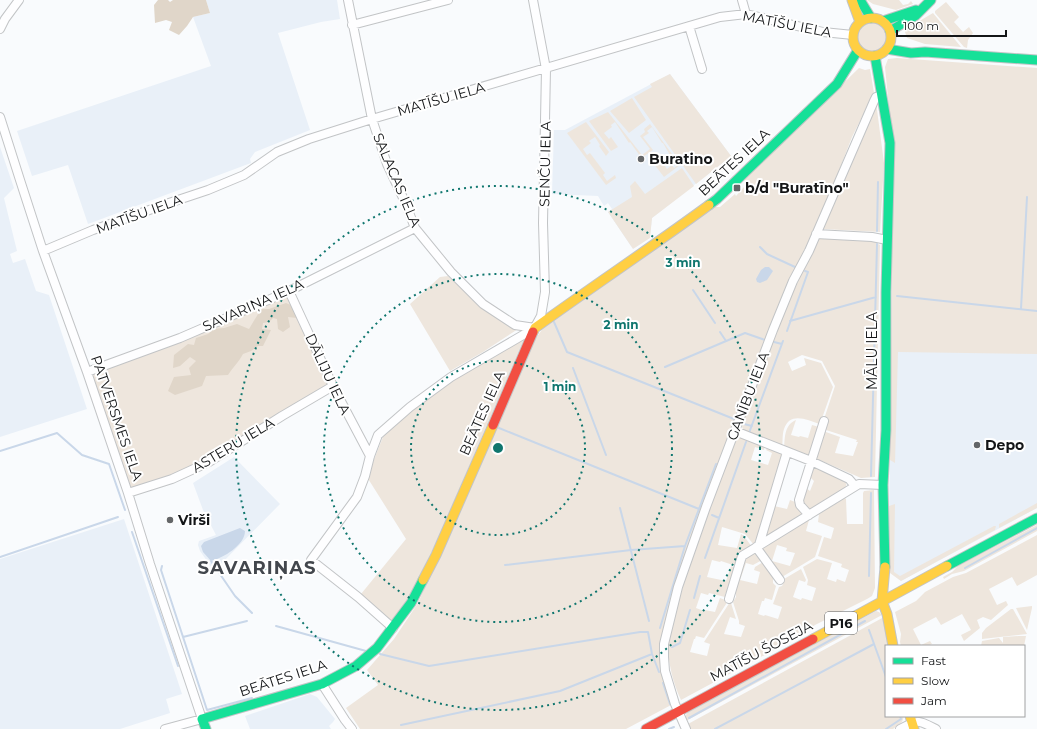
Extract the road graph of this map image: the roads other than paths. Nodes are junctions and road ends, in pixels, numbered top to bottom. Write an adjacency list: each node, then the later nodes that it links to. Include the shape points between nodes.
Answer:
1 (19, 0): 17 (street)
2 (348, 0): 15 (street, SALACAS IELA)
3 (448, 0): 9 (street)
4 (534, 0): 25 (street, SENČU IELA)
5 (742, 0): 11 (street)
6 (852, 0): 14 (main road)
7 (860, 0): 12 (main road)
8 (931, 0): 10 (main road)
9 (438, 1): 15 (street)
10 (921, 9): 13 (main road); 18 (main road)
11 (746, 14): 16 (street, MATĪŠU IELA, via 720,17); 19 (street, MATĪŠU IELA, via 823,32)
12 (871, 18): 13 (main road); 14 (main road)
13 (883, 21): 18 (main road)
14 (860, 22): 19 (main road)
15 (352, 25): 29 (street, SALACAS IELA)
16 (689, 26): 25 (street, MATĪŠU IELA); 26 (street)
17 (0, 29)
18 (891, 35): 20 (main road); 22 (main road)
19 (853, 36): 21 (main road, via 853,41)
20 (887, 49): 22 (main road, via 918,54); 23 (main road)
21 (862, 52): 23 (main road); 35 (main road, BEĀTES IELA, via 837,84 717,199)
22 (925, 52): 24 (main road)
23 (875, 56): 27 (main road, MĀLU IELA)
24 (1037, 60)
25 (546, 69): 29 (street, MATĪŠU IELA); 35 (street, SENČU IELA, via 543,223 545,292 541,316)
26 (702, 69)
27 (882, 95): 31 (street, GANĪBU IELA, via 874,101); 32 (main road, MĀLU IELA, via 890,143)
28 (0, 117): 33 (street, PATVERSMES IELA)
29 (372, 119): 30 (street, SALACAS IELA, via 387,164); 33 (street, MATĪŠU IELA, via 309,139 277,152 244,175)
30 (415, 228): 34 (street, SAVARIŅA IELA); 35 (street, SALACAS IELA, via 451,272 483,304 515,325)
31 (816, 234): 32 (street); 39 (street, GANĪBU IELA, via 788,295)
32 (887, 240): 43 (main road, MĀLU IELA, via 886,430)
33 (43, 251): 36 (street, PATVERSMES IELA)
34 (289, 291): 36 (street, SAVARIŅA IELA, via 180,338); 37 (street, DĀLIJU IELA)
35 (535, 328): 41 (street, via 451,377 410,407 378,435); 52 (main road, BEĀTES IELA, via 436,555 411,603)
36 (87, 372): 45 (street, PATVERSMES IELA)
37 (333, 386): 41 (street, DĀLIJU IELA); 45 (street, ASTERU IELA, via 210,462 172,479)
38 (824, 420): 42 (street)
39 (735, 431): 40 (street); 55 (street, GANĪBU IELA, via 678,587 664,644 666,671)
40 (786, 452): 42 (street); 48 (street)
41 (370, 456): 52 (street, via 357,497 311,560)
42 (811, 461): 44 (street, via 849,479); 46 (street, via 799,500)
43 (883, 485): 44 (street); 51 (main road, MĀLU IELA, via 885,557)
44 (855, 486): 46 (street)
45 (128, 493): 56 (street, PATVERSMES IELA)
46 (809, 515): 48 (street)
47 (1037, 518): 51 (main road, MATĪŠU ŠOSEJA / P16)
48 (757, 546): 49 (street); 50 (street, via 742,556)
49 (780, 580)
50 (729, 599)
51 (882, 601): 53 (main road, MĀLU IELA); 55 (main road, MATĪŠU ŠOSEJA / P16)
52 (393, 628): 54 (main road, BEĀTES IELA, via 377,648 356,666)
53 (893, 645)
54 (322, 684): 56 (main road, BEĀTES IELA); 60 (street)
55 (679, 711): 61 (main road, MATĪŠU ŠOSEJA / P16); 62 (street)
56 (202, 719): 58 (street, BEĀTES IELA); 59 (main road, PATVERSMES IELA)
57 (912, 723): 63 (street); 64 (street, via 919,721)
58 (165, 729)
59 (206, 729)
60 (352, 729)
61 (646, 729)
62 (686, 729)
63 (900, 729)
64 (936, 729)

